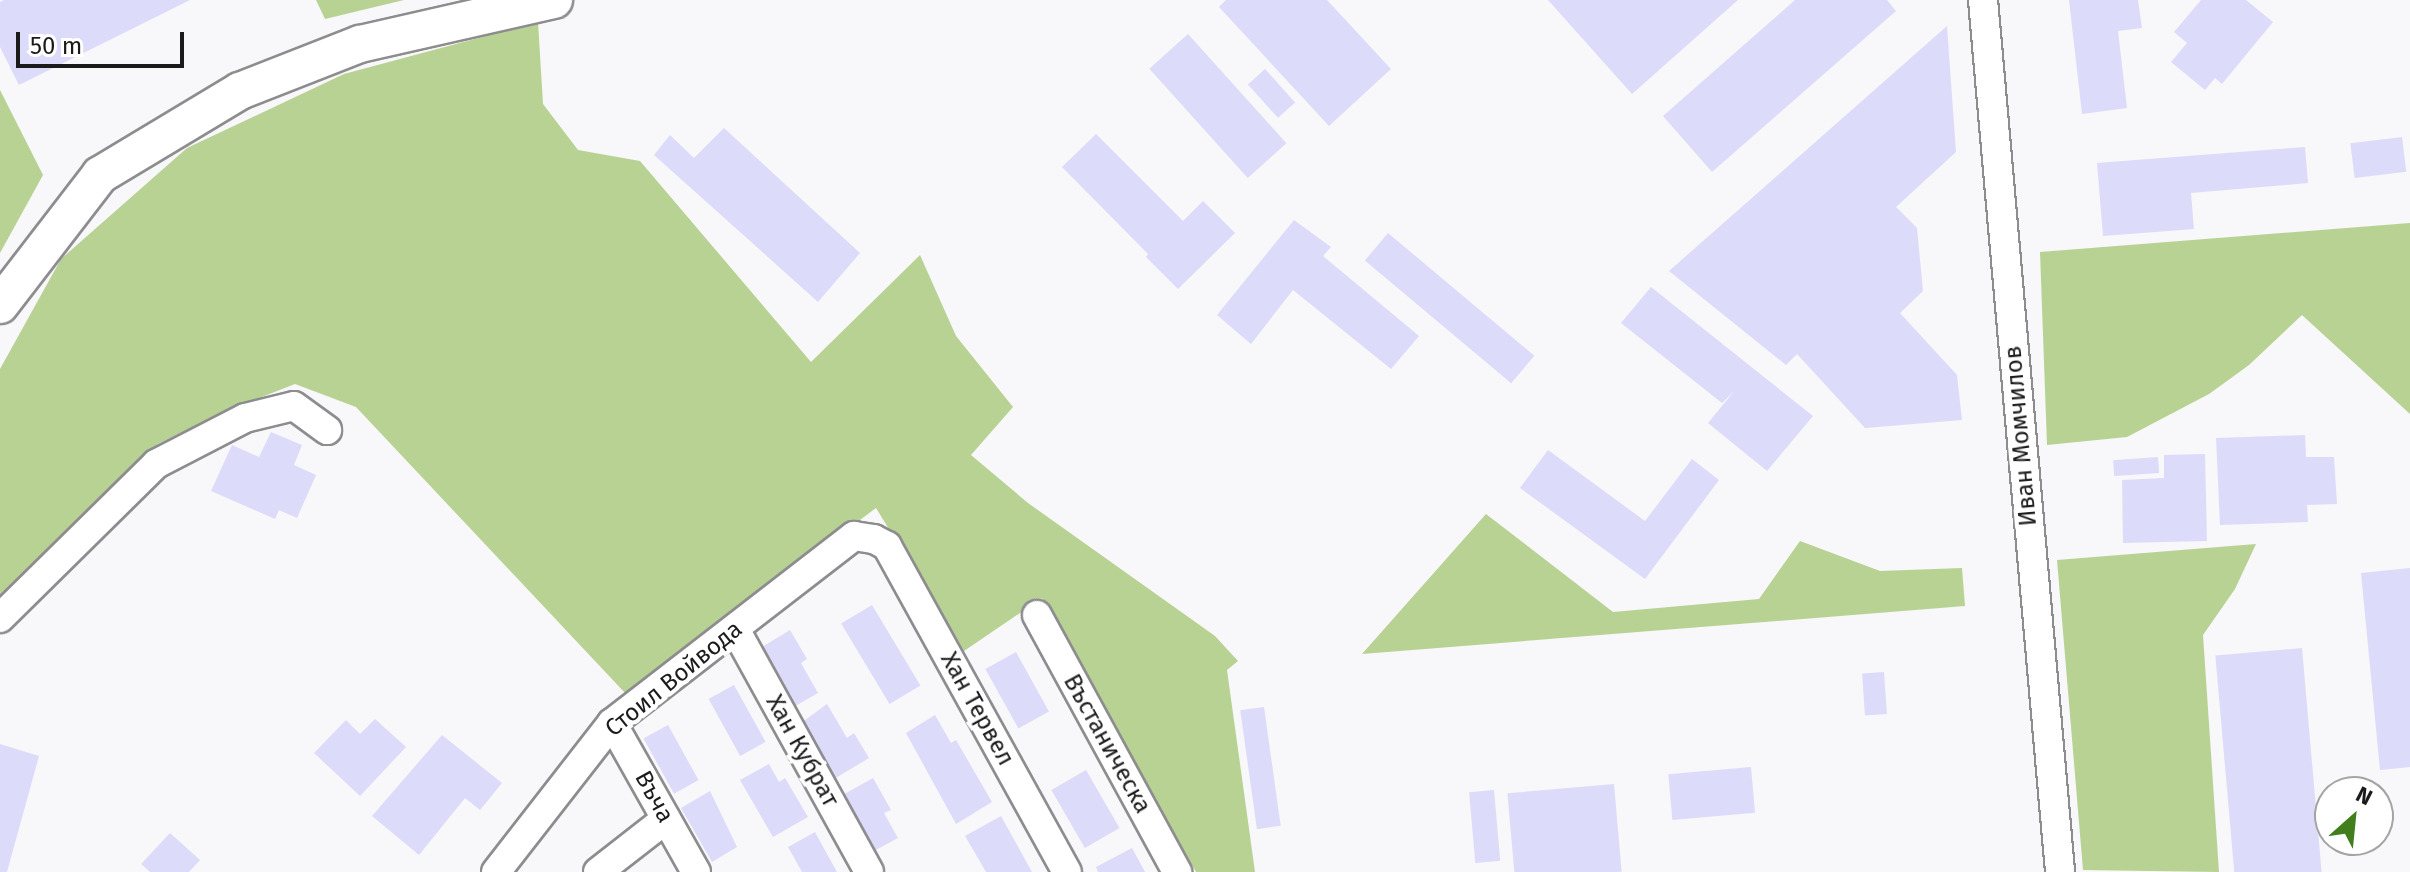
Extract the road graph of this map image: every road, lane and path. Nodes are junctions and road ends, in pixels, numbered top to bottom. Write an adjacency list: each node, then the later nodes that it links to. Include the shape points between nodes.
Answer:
1 (554, 0): 3 (main road, via 360,44 240,91 100,175)
2 (1983, 0): 17 (street, Иван Момчилов)
3 (0, 305)
4 (327, 430): 7 (street, via 294,406 245,418 156,464)
5 (887, 546): 8 (street, Стоил Войвода, via 854,536); 15 (street, Хан Тервел)
6 (1037, 615): 16 (street, Въстаническа)
7 (0, 618)
8 (735, 629): 9 (street, Стоил Войвода); 14 (street, Хан Кубрат)
9 (612, 723): 10 (street, Въча); 11 (street, Стоил Войвода)
10 (666, 819): 12 (street); 13 (street, Въча)
11 (496, 872)
12 (598, 872)
13 (696, 872)
14 (869, 872)
15 (1067, 872)
16 (1177, 872)
17 (2060, 872)

